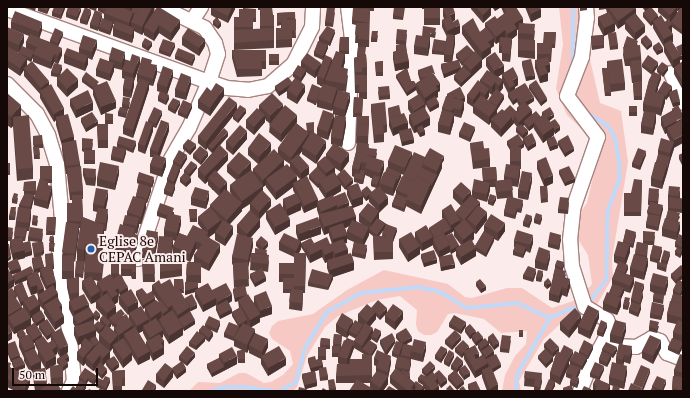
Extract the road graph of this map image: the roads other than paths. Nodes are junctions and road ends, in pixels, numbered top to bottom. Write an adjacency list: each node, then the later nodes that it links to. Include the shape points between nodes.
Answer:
1 (162, 7): 7 (street)
2 (201, 7): 7 (street)
3 (313, 7): 9 (street, via 312,27 305,44 294,63 281,77 268,86 248,90 227,88)
4 (348, 7): 12 (street, via 352,42)
5 (586, 7): 14 (street, via 582,57 567,96 598,137 573,209 570,246 572,266 585,307 607,320 610,328)
6 (10, 13): 9 (street)
7 (192, 21): 9 (street, via 204,28 215,43 218,54)
8 (671, 73): 11 (street)
9 (209, 82): 13 (street, via 189,128 171,159)
10 (7, 84): 16 (street, via 37,114 48,135 57,164 62,220 58,263 69,329 74,381)
11 (683, 103)
12 (348, 143)
13 (138, 259)
14 (604, 341): 15 (street, via 618,346 636,347 652,338 660,341 667,353); 17 (street)
15 (683, 359)
16 (69, 391)
17 (580, 391)

